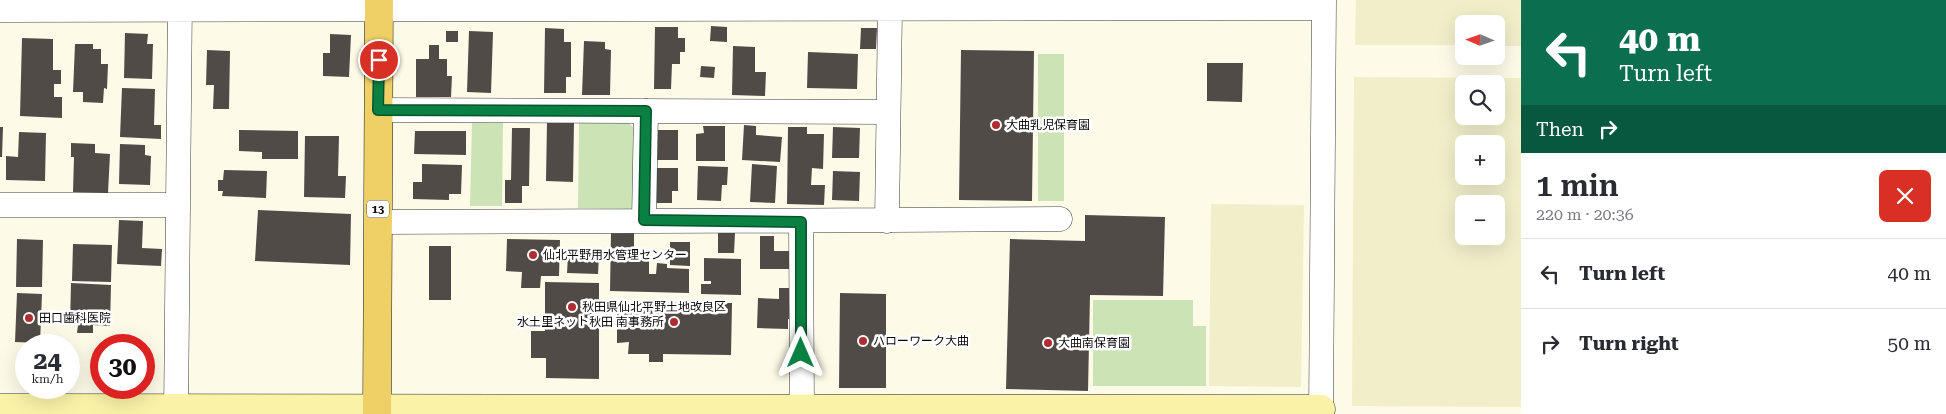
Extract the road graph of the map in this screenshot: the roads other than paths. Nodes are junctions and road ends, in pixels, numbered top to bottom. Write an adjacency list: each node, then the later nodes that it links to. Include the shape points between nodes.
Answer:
1 (379, 4): 2 (street); 6 (street); 9 (main road, 13)
2 (584, 4): 3 (street)
3 (843, 4): 7 (street)
4 (1120, 4): 5 (street); 7 (street)
5 (1324, 4): 25 (street)
6 (180, 5): 8 (street); 13 (street)
7 (890, 8): 11 (street)
8 (0, 10)
9 (378, 110): 10 (street); 17 (main road, 13)
10 (646, 111): 11 (street); 15 (street)
11 (887, 112): 16 (street)
12 (0, 205): 13 (street)
13 (178, 205): 21 (street)
14 (1060, 219): 16 (street)
15 (644, 220): 17 (street); 18 (street)
16 (887, 221): 18 (street)
17 (378, 222): 23 (main road, 13)
18 (801, 222): 20 (street)
19 (0, 408): 21 (street)
20 (802, 409): 22 (street); 24 (street)
21 (176, 410): 23 (street)
22 (587, 411): 23 (street)
23 (377, 412)
24 (1119, 412): 25 (street)
25 (1321, 412)

